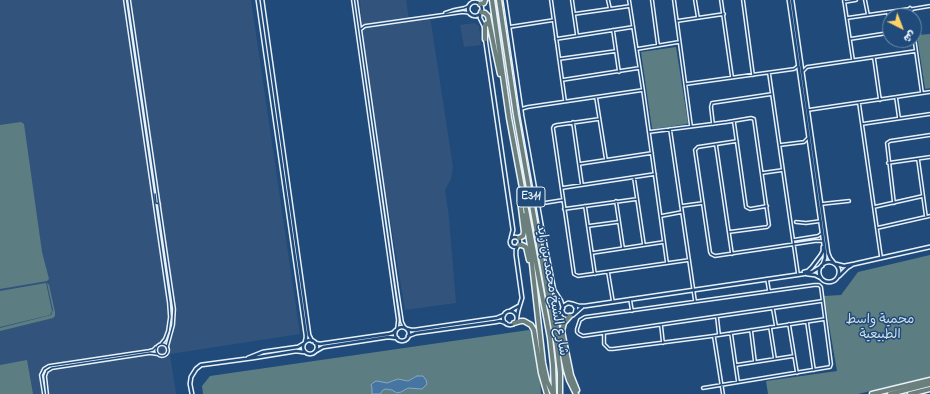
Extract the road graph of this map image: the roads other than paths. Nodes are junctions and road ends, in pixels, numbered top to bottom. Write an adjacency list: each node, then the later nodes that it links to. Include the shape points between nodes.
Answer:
1 (125, 0): 120 (street)
2 (129, 0): 128 (street)
3 (258, 0): 85 (street)
4 (262, 0): 85 (street)
5 (352, 0): 92 (street)
6 (356, 0): 43 (street)
7 (485, 0): 25 (highway, via 484,3)
8 (492, 0): 75 (highway, شارع الشيخ محمد بن زايد / E311)
9 (499, 0): 169 (highway, شارع الشيخ محمد بن زايد / E311)
10 (505, 0): 46 (street)
11 (551, 0): 40 (street)
12 (572, 0): 34 (street)
13 (608, 0): 30 (street)
14 (630, 0): 27 (street)
15 (652, 0): 56 (street)
16 (674, 0): 42 (street)
17 (695, 0): 38 (street)
18 (721, 0): 35 (street)
19 (743, 0): 71 (street)
20 (789, 0): 64 (street)
21 (792, 0): 64 (street)
22 (856, 0): 24 (street)
23 (865, 0): 37 (street)
24 (844, 1): 39 (street)
25 (477, 2): 26 (street); 31 (street, via 482,9)
26 (469, 6): 33 (street, via 468,10); 36 (street)
27 (630, 6): 30 (street); 47 (street)
28 (930, 6): 29 (street)
29 (920, 8)
30 (610, 9): 34 (street)
31 (480, 13): 33 (street); 41 (street); 44 (highway, via 487,15)
32 (882, 13): 37 (street)
33 (472, 14): 36 (street, via 463,12); 41 (street)
34 (574, 14): 51 (street)
35 (724, 14): 38 (street); 72 (street)
36 (440, 15): 45 (street)
37 (868, 15): 39 (street)
38 (698, 18): 42 (street)
39 (846, 18): 54 (street)
40 (554, 20): 46 (street); 52 (street)
41 (481, 21): 53 (street)
42 (677, 21): 55 (street)
43 (359, 22): 45 (street); 48 (street)
44 (489, 24): 53 (highway, via 485,25); 75 (highway)
45 (365, 26): 48 (street)
46 (509, 26): 86 (street)
47 (633, 27): 49 (street); 58 (street)
48 (360, 30): 93 (street)
49 (613, 30): 51 (street); 59 (street)
50 (882, 34): 54 (street)
51 (578, 35): 52 (street)
52 (556, 38): 62 (street)
53 (485, 39): 148 (street)
54 (850, 39): 63 (street)
55 (679, 42): 56 (street); 74 (street)
56 (658, 45): 58 (street)
57 (916, 48): 60 (street)
58 (637, 49): 66 (street)
59 (616, 51): 62 (street); 68 (street)
60 (916, 51): 61 (street); 78 (street)
61 (874, 57): 63 (street); 82 (street)
62 (559, 60): 73 (street)
63 (853, 60): 65 (street)
64 (800, 64): 65 (street); 67 (street); 70 (street)
65 (807, 67): 70 (street)
66 (640, 68): 68 (street); 76 (street)
67 (794, 69): 69 (street); 70 (street)
68 (619, 72): 73 (street)
69 (769, 72): 71 (street); 79 (street)
70 (801, 72): 87 (street); 101 (street)
71 (753, 75): 72 (street)
72 (732, 78): 74 (street)
73 (562, 80): 83 (street)
74 (685, 84): 97 (street)
75 (505, 88): 117 (highway, شارع الشيخ محمد بن زايد / E311)
76 (643, 90): 80 (street); 99 (street)
77 (930, 92): 78 (street)
78 (922, 93): 81 (street)
79 (772, 94): 95 (street, via 712,103 710,107); 106 (street)
80 (596, 97): 83 (street); 90 (street)
81 (896, 97): 82 (street); 89 (street)
82 (880, 100): 84 (street)
83 (565, 102): 86 (street)
84 (859, 103): 87 (street); 96 (street)
85 (275, 106): 221 (street, via 309,335); 223 (street, via 306,335)
86 (521, 108): 129 (street)
87 (808, 110): 130 (street)
88 (930, 114): 89 (street)
89 (899, 118): 96 (street)
90 (599, 119): 94 (street); 110 (street)
91 (734, 121): 95 (street); 102 (street); 114 (street, via 754,119)
92 (370, 122): 93 (street); 157 (street)
93 (373, 122): 158 (street)
94 (573, 122): 112 (street); 119 (street, via 556,125 553,128)
95 (713, 124): 97 (street)
96 (862, 124): 135 (street)
97 (691, 126): 98 (street)
98 (670, 129): 99 (street); 133 (street)
99 (649, 132): 107 (street)
100 (930, 135): 111 (street, via 888,142)
101 (809, 138): 103 (street); 104 (street)
102 (737, 141): 105 (street); 134 (street, via 746,207 750,209)
103 (804, 142): 104 (street); 106 (street)
104 (810, 144): 137 (street)
105 (716, 145): 126 (street, via 698,147 696,150); 149 (street)
106 (780, 146): 113 (street)
107 (652, 153): 110 (street); 115 (street)
108 (930, 157): 109 (street)
109 (918, 159): 111 (street); 121 (street)
110 (606, 160): 112 (street)
111 (888, 163): 127 (street)
112 (579, 164): 118 (street)
113 (783, 170): 114 (street); 154 (street)
114 (762, 173): 134 (street)
115 (655, 174): 116 (street); 139 (street)
116 (634, 177): 118 (street); 122 (street)
117 (521, 184): 131 (highway, شارع الشيخ محمد بن زايد / E311); 152 (highway, via 524,232 523,236)
118 (582, 185): 119 (street)
119 (561, 188): 123 (street)
120 (153, 190): 128 (street); 225 (street, via 170,310 168,331)
121 (923, 196): 127 (street); 140 (street)
122 (637, 199): 125 (street); 160 (street)
123 (563, 200): 129 (street); 136 (street)
124 (849, 201): 130 (street)
125 (616, 202): 132 (street); 144 (street)
126 (703, 203): 133 (street); 167 (street, via 710,253 715,256)
127 (894, 203): 135 (street)
128 (158, 204): 227 (street, via 174,310)
129 (538, 204): 186 (street, via 554,290)
130 (821, 204): 142 (street)
131 (525, 206): 183 (highway); 248 (highway, شارع الشيخ محمد بن زايد / E311, via 551,348)
132 (585, 206): 136 (street); 146 (street)
133 (681, 206): 138 (street)
134 (767, 206): 149 (street, via 768,227)
135 (874, 207): 147 (street)
136 (564, 209): 177 (street, via 574,273 578,276)
137 (819, 209): 142 (street); 143 (street)
138 (682, 212): 139 (street); 171 (street)
139 (661, 216): 155 (street)
140 (926, 216): 141 (street); 147 (street)
141 (930, 216)
142 (824, 218): 173 (street, via 829,255)
143 (820, 220): 145 (street); 150 (street)
144 (619, 222): 146 (street); 165 (street)
145 (796, 222)
146 (588, 226): 166 (street)
147 (877, 228): 170 (street)
148 (513, 230): 151 (street); 152 (street)
149 (729, 232): 167 (street)
150 (822, 233): 153 (street); 156 (street)
151 (511, 238): 152 (street); 162 (street)
152 (518, 238): 163 (street)
153 (797, 239): 154 (street); 159 (street)
154 (793, 240): 161 (street)
155 (664, 242): 160 (street); 172 (street)
156 (823, 242): 159 (street); 175 (street, via 826,255); 178 (street, via 822,254 812,267)
157 (388, 244): 158 (street); 213 (street)
158 (391, 244): 212 (street, via 402,320)
159 (797, 244): 161 (street)
160 (644, 245): 165 (street)
161 (793, 245): 167 (street); 178 (street)
162 (512, 246): 163 (street); 168 (street)
163 (518, 246): 168 (street); 183 (highway, via 527,248)
164 (930, 247): 170 (street)
165 (622, 248): 166 (street)
166 (592, 253): 177 (street)
167 (732, 254)
168 (516, 255): 193 (street, via 522,296)
169 (541, 256): 249 (highway, شارع الشيخ محمد بن زايد / E311, via 558,356); 250 (highway, via 566,370 571,385)
170 (881, 258): 174 (street)
171 (689, 260): 172 (street); 184 (street)
172 (667, 263): 176 (street)
173 (835, 264): 174 (street); 175 (street, via 828,262); 180 (street, via 839,268)
174 (854, 264): 180 (street)
175 (823, 265): 179 (street); 182 (street, via 820,273)
176 (608, 272): 177 (street); 189 (street)
177 (595, 274)
178 (798, 274): 179 (street); 181 (street)
179 (802, 274): 182 (street, via 815,275)
180 (838, 276): 182 (street, via 832,281)
181 (768, 279): 184 (street); 185 (street)
182 (823, 279)
183 (534, 284): 248 (highway, via 544,369)
184 (693, 290): 187 (street); 190 (street)
185 (769, 291): 188 (street, via 817,285 821,287); 190 (street)
186 (558, 297): 191 (street); 195 (street)
187 (630, 299): 189 (street); 198 (street)
188 (822, 301): 196 (street); 204 (street)
189 (613, 302): 194 (street)
190 (695, 302): 198 (street)
191 (569, 303): 192 (street); 195 (street)
192 (573, 304): 194 (street); 199 (street, via 576,308)
193 (520, 306): 197 (street); 202 (street)
194 (585, 306): 199 (street)
195 (563, 308): 201 (street, via 564,314)
196 (773, 309): 203 (street); 210 (street)
197 (510, 311): 200 (street); 202 (street)
198 (632, 311): 215 (street, via 587,318 579,323 577,330 582,336)
199 (575, 313): 201 (street)
200 (504, 315): 206 (street); 212 (street, via 429,328)
201 (570, 316): 250 (highway, via 562,331 571,375)
202 (517, 317): 207 (street)
203 (717, 317): 209 (street); 217 (street)
204 (825, 319): 205 (street); 236 (street, via 831,365 829,368)
205 (807, 322): 208 (street); 236 (street)
206 (506, 323): 207 (street); 218 (street, via 498,321)
207 (514, 323): 247 (highway, via 524,321 534,330)
208 (789, 324): 210 (street); 231 (street)
209 (660, 325): 215 (street); 222 (street)
210 (776, 326): 211 (street)
211 (770, 327): 214 (street); 233 (street)
212 (406, 328): 213 (street); 218 (street)
213 (397, 329): 220 (street); 224 (street, via 388,334)
214 (751, 330): 216 (street); 234 (street)
215 (604, 333): 222 (street, via 604,344 611,349)
216 (731, 333): 217 (street); 235 (street)
217 (720, 335): 219 (street)
218 (408, 336): 220 (street, via 404,340)
219 (713, 336): 222 (street); 241 (street)
220 (396, 338): 228 (street, via 323,347)
221 (312, 341): 223 (street); 224 (street)
222 (663, 342)
223 (304, 343): 229 (street); 232 (street, via 296,348 263,352)
224 (315, 343): 228 (street)
225 (161, 344): 226 (street); 227 (street)
226 (156, 347): 230 (street); 244 (street, via 149,351 49,366 41,375)
227 (167, 347): 230 (street, via 165,355)
228 (316, 351): 229 (street, via 309,354)
229 (304, 352): 232 (street)
230 (158, 354): 245 (street, via 52,368 45,376)
231 (794, 356): 233 (street); 237 (street)
232 (244, 359): 246 (street, via 198,367 191,377)
233 (775, 359): 234 (street)
234 (756, 362): 235 (street)
235 (736, 365): 239 (street)
236 (814, 370): 237 (street)
237 (797, 373): 239 (street)
238 (930, 380): 252 (highway)
239 (738, 382): 241 (street)
240 (930, 384): 253 (highway)
241 (721, 385): 242 (street); 251 (street)
242 (703, 388)
243 (930, 389): 254 (highway)
244 (44, 394)
245 (47, 394)
246 (192, 394)
247 (547, 394)
248 (553, 394)
249 (560, 394)
250 (578, 394)
251 (722, 394)
252 (872, 394)
253 (890, 394)
254 (910, 394)

